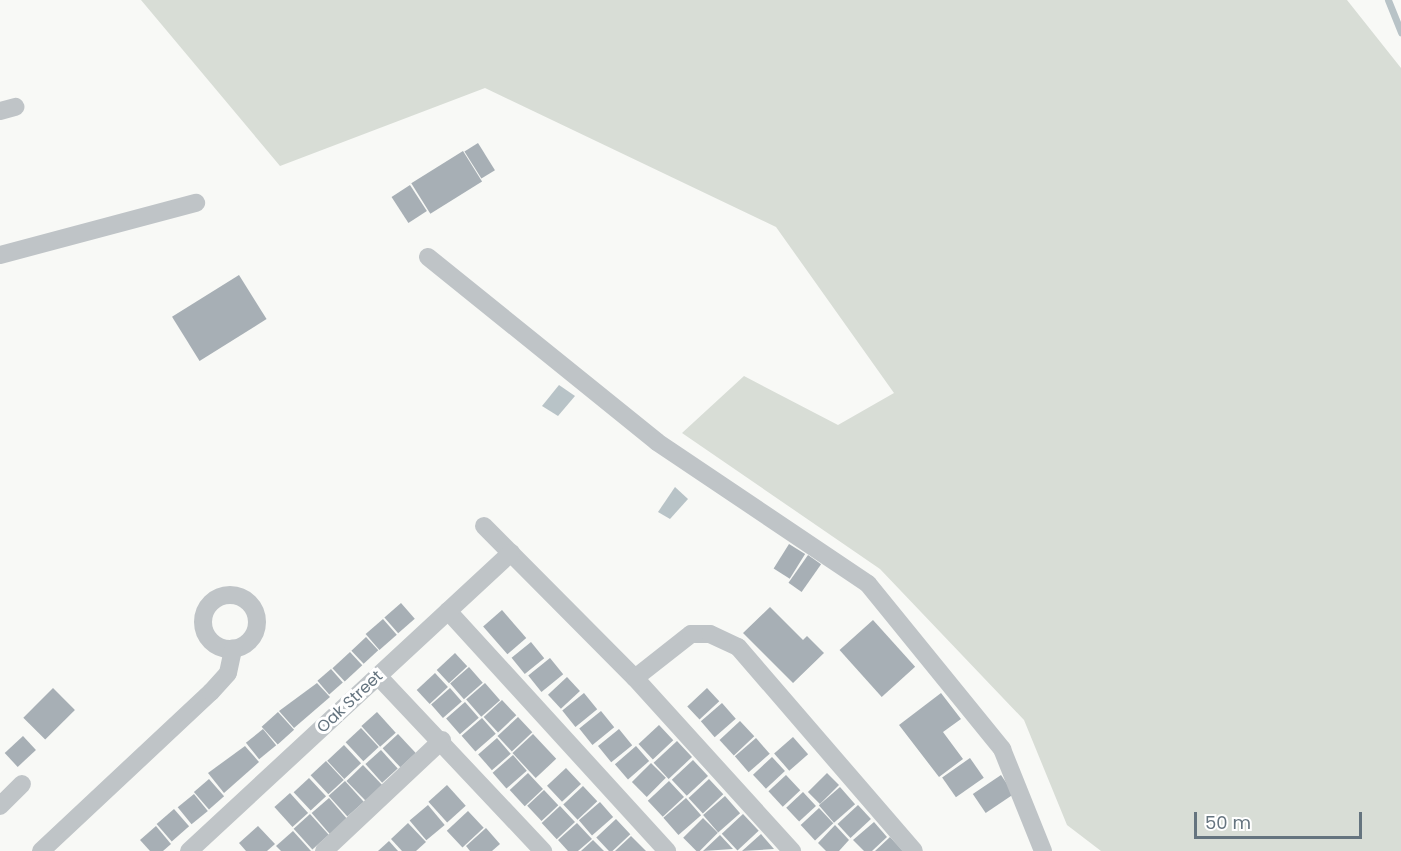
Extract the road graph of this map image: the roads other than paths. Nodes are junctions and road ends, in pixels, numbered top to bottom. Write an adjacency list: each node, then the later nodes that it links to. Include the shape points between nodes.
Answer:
1 (196, 203): 2 (street)
2 (0, 255)
3 (428, 257): 20 (street, via 657,442 868,584 1002,749)
4 (484, 526): 5 (street)
5 (511, 553): 6 (street, Oak Street); 9 (street)
6 (448, 611): 8 (street, Oak Street); 17 (street)
7 (233, 649): 13 (street, via 228,673 211,692)
8 (378, 676): 10 (street); 14 (street, Oak Street)
9 (635, 678): 18 (street); 19 (street, via 691,634 710,634 738,647)
10 (442, 740): 15 (street); 16 (street)
11 (22, 784): 12 (street)
12 (0, 806)
13 (41, 851)
14 (189, 851)
15 (324, 851)
16 (543, 851)
17 (667, 851)
18 (792, 851)
19 (914, 851)
20 (1043, 851)

